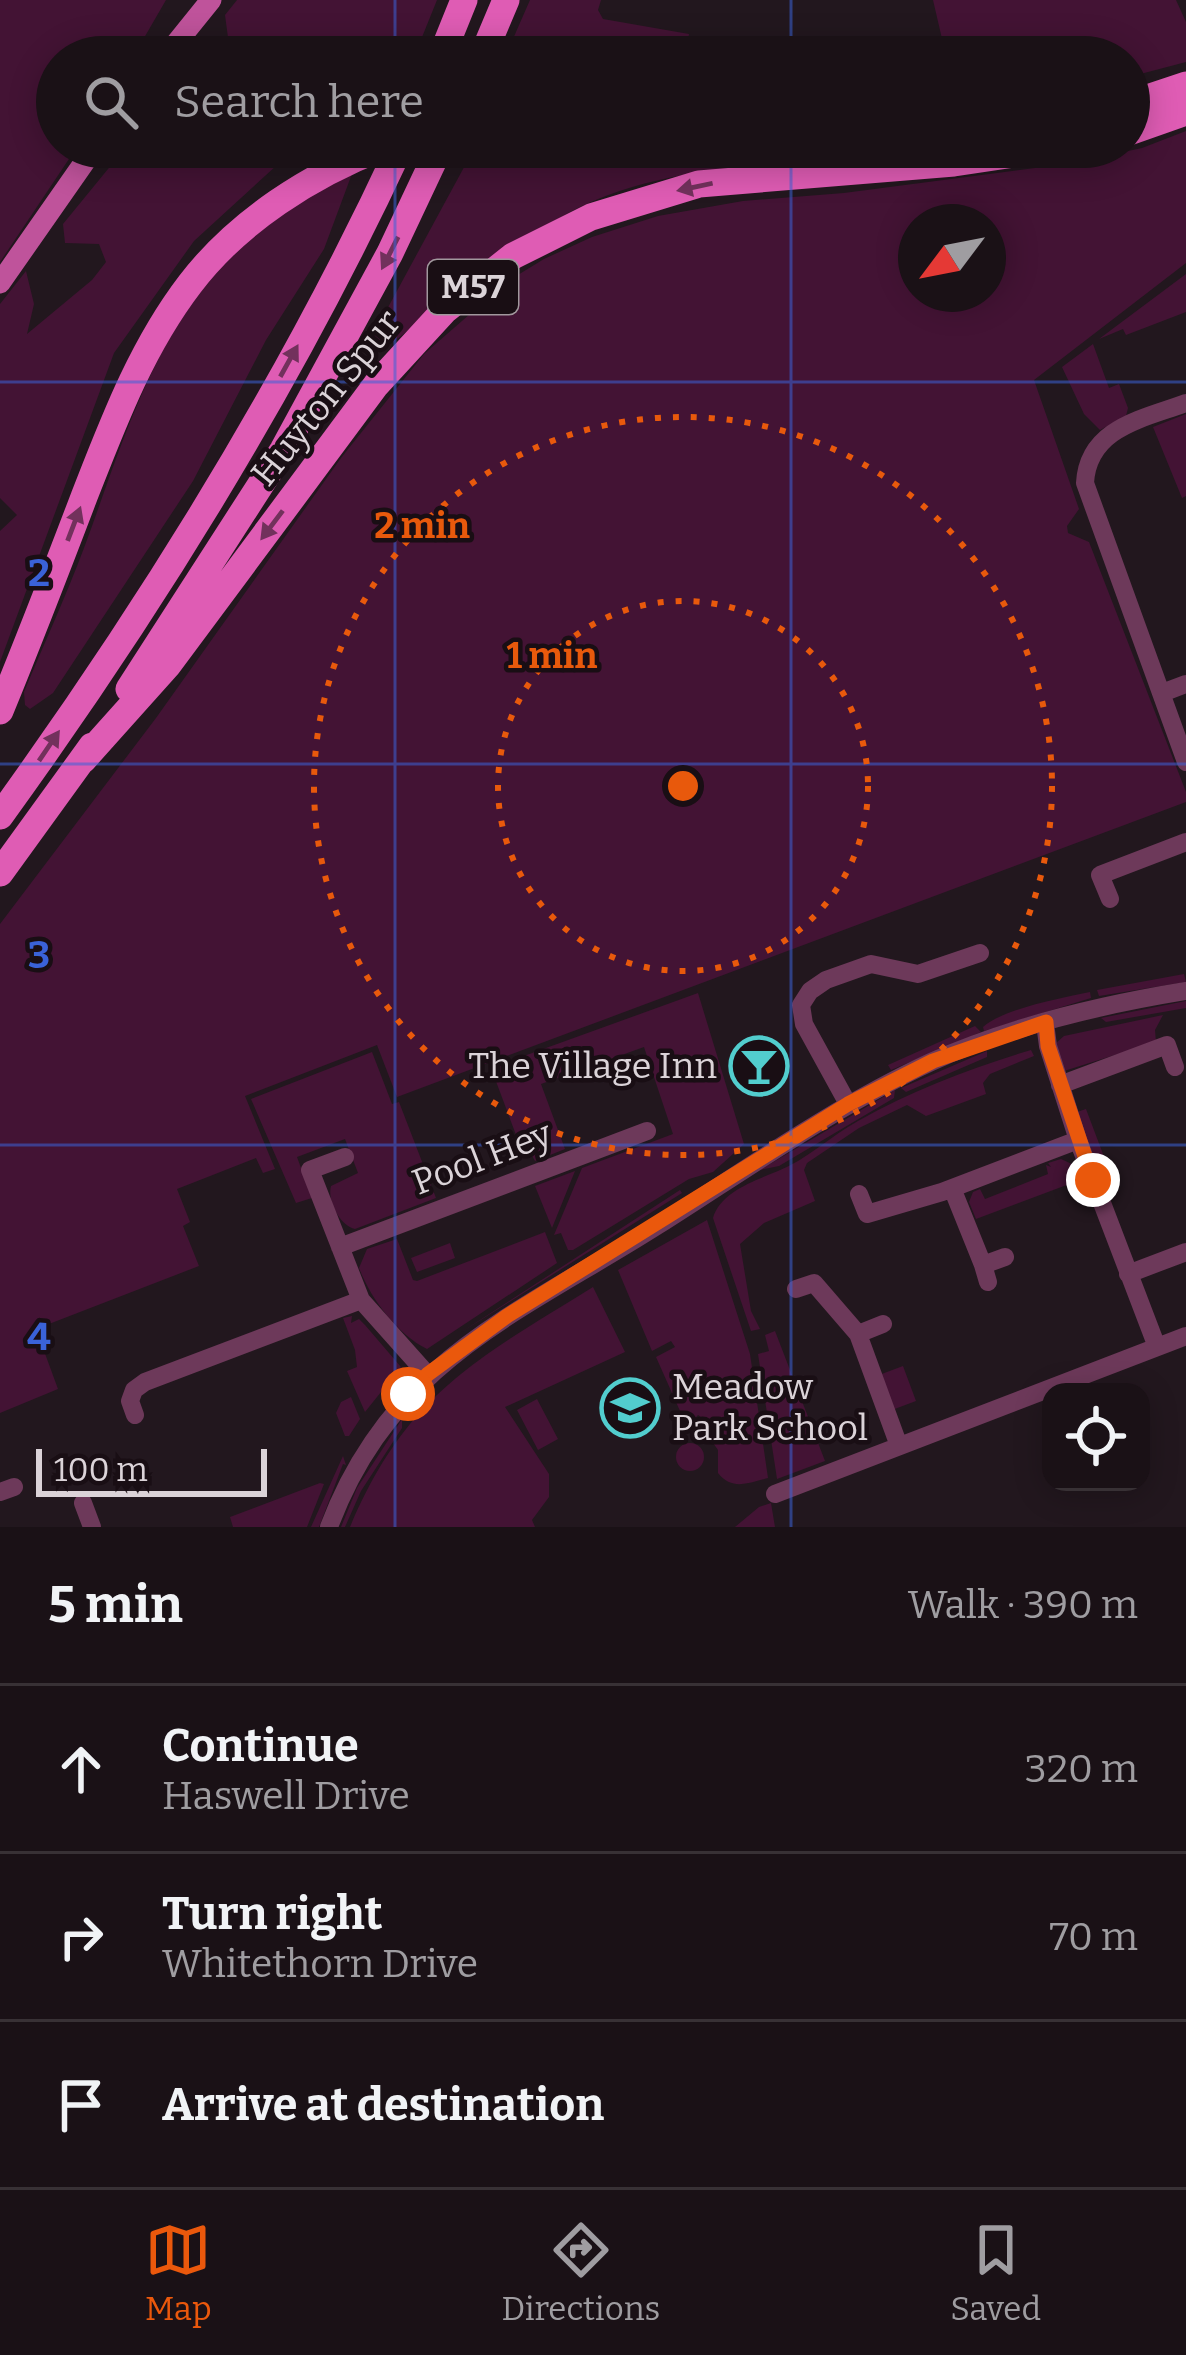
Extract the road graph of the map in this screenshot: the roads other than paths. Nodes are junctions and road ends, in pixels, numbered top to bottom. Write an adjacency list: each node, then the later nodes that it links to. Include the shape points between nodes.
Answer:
1 (211, 0): 4 (main road)
2 (464, 0): 5 (highway)
3 (506, 0): 6 (highway)
4 (182, 36)
5 (449, 36)
6 (491, 36)
7 (1186, 85): 8 (highway)
8 (1150, 97)
9 (1186, 112): 10 (highway)
10 (1150, 125)
11 (80, 168): 16 (main road)
12 (332, 168): 20 (highway, one-way to 12, via 154,336 192,280 247,226)
13 (390, 168): 23 (highway, one-way to 13, via 237,453)
14 (430, 168): 21 (highway, M57, one-way to 21, via 283,450)
15 (893, 168): 21 (highway, Huyton Spur / M57, one-way to 21, via 699,184 591,217 513,256 444,311 376,385 168,665)
16 (0, 284)
17 (1186, 403): 19 (street, via 1112,432 1086,468 1090,503)
18 (1186, 684): 19 (street)
19 (1162, 693): 22 (street)
20 (0, 711)
21 (83, 760): 25 (highway, M57)
22 (1186, 761)
23 (0, 816)
24 (1186, 842): 26 (street, via 1100,874)
25 (0, 873)
26 (1110, 899)
27 (980, 953): 32 (street, via 918,974 871,964 810,991 801,1006 804,1024)
28 (1186, 991): 29 (street)
29 (1046, 1022): 31 (street); 32 (street, via 933,1061)
30 (1175, 1066): 31 (street, via 1167,1045)
31 (1060, 1085): 34 (street)
32 (848, 1104): 48 (street, via 507,1316)
33 (646, 1131): 38 (street, Pool Hey)
34 (1078, 1140): 36 (street); 41 (street)
35 (345, 1156): 38 (street, via 310,1170)
36 (952, 1188): 37 (street, via 867,1214); 40 (street, via 985,1274)
37 (859, 1194)
38 (340, 1247): 43 (street)
39 (1186, 1252): 41 (street)
40 (1005, 1258)
41 (1128, 1274): 47 (street)
42 (796, 1289): 45 (street, via 814,1283)
43 (361, 1300): 48 (street); 49 (street, via 145,1382 130,1402)
44 (883, 1324): 45 (street)
45 (857, 1334): 50 (street)
46 (1186, 1336): 47 (street)
47 (1157, 1347): 50 (street)
48 (428, 1374): 52 (street, via 367,1448)
49 (135, 1415)
50 (899, 1446): 51 (street)
51 (776, 1494)
52 (329, 1527)

